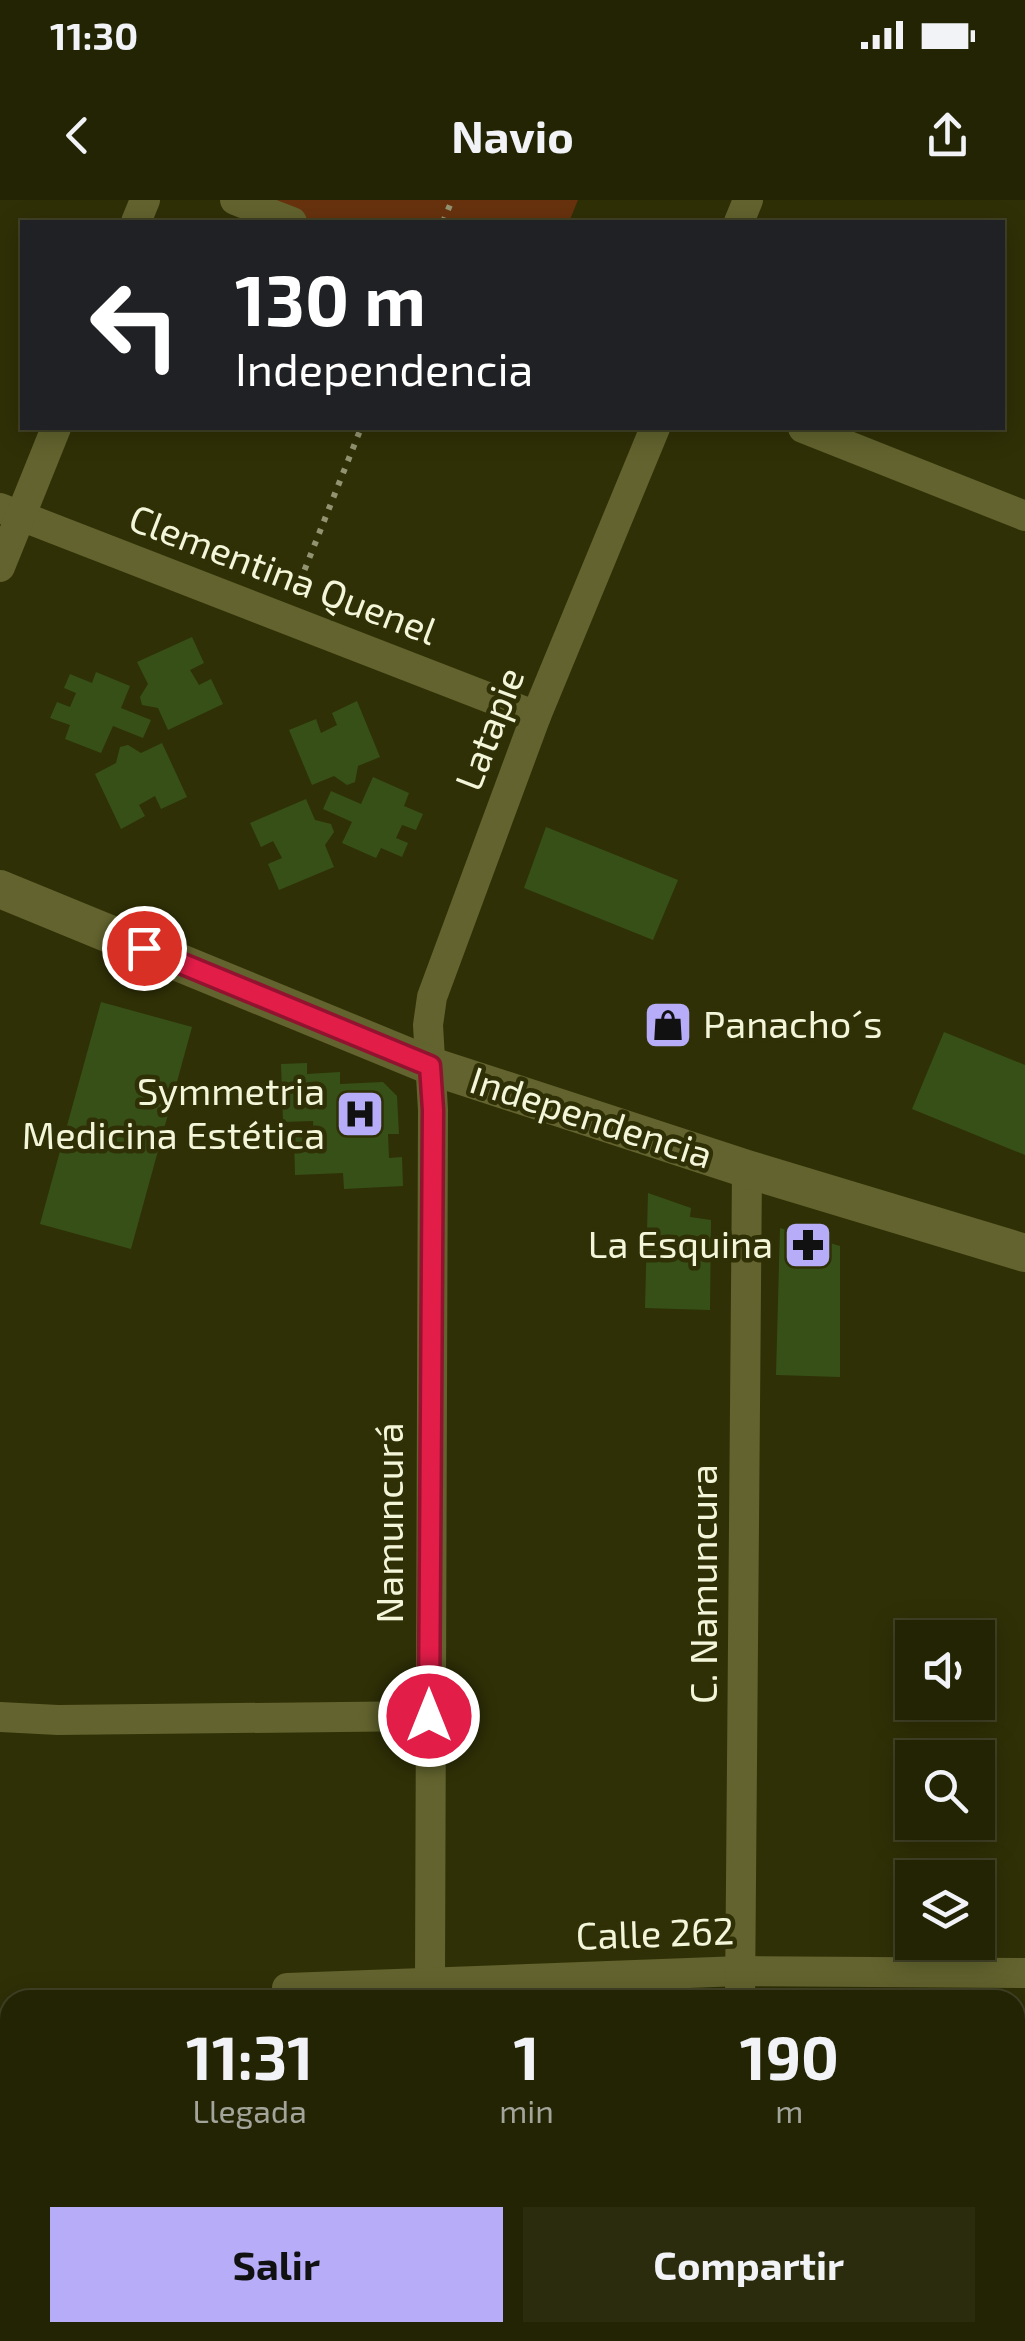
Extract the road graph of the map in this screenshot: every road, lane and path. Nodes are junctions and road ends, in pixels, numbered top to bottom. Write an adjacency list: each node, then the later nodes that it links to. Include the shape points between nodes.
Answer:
1 (235, 200): 2 (street)
2 (287, 220)
3 (55, 430): 7 (street)
4 (360, 430): 10 (path)
5 (654, 430): 11 (street, Latapie)
6 (808, 430): 8 (street)
7 (10, 512): 9 (street); 10 (street, Clementina Quenel)
8 (1025, 516)
9 (0, 567)
10 (286, 619): 11 (street, Clementina Quenel)
11 (536, 716): 13 (street, Latapie, via 432,997)
12 (0, 889): 13 (street, Independencia)
13 (430, 1066): 14 (street, Independencia); 16 (street, Namuncurá)
14 (746, 1169): 15 (street, Independencia); 20 (street, C. Namuncura)
15 (1025, 1253)
16 (429, 1716): 17 (street); 19 (street, Namuncurá)
17 (0, 1717)
18 (1025, 1973): 20 (street, Calle 262)
19 (430, 1981): 20 (street, Calle 262); 21 (street, Calle 262)
20 (741, 1985)
21 (287, 1988)

